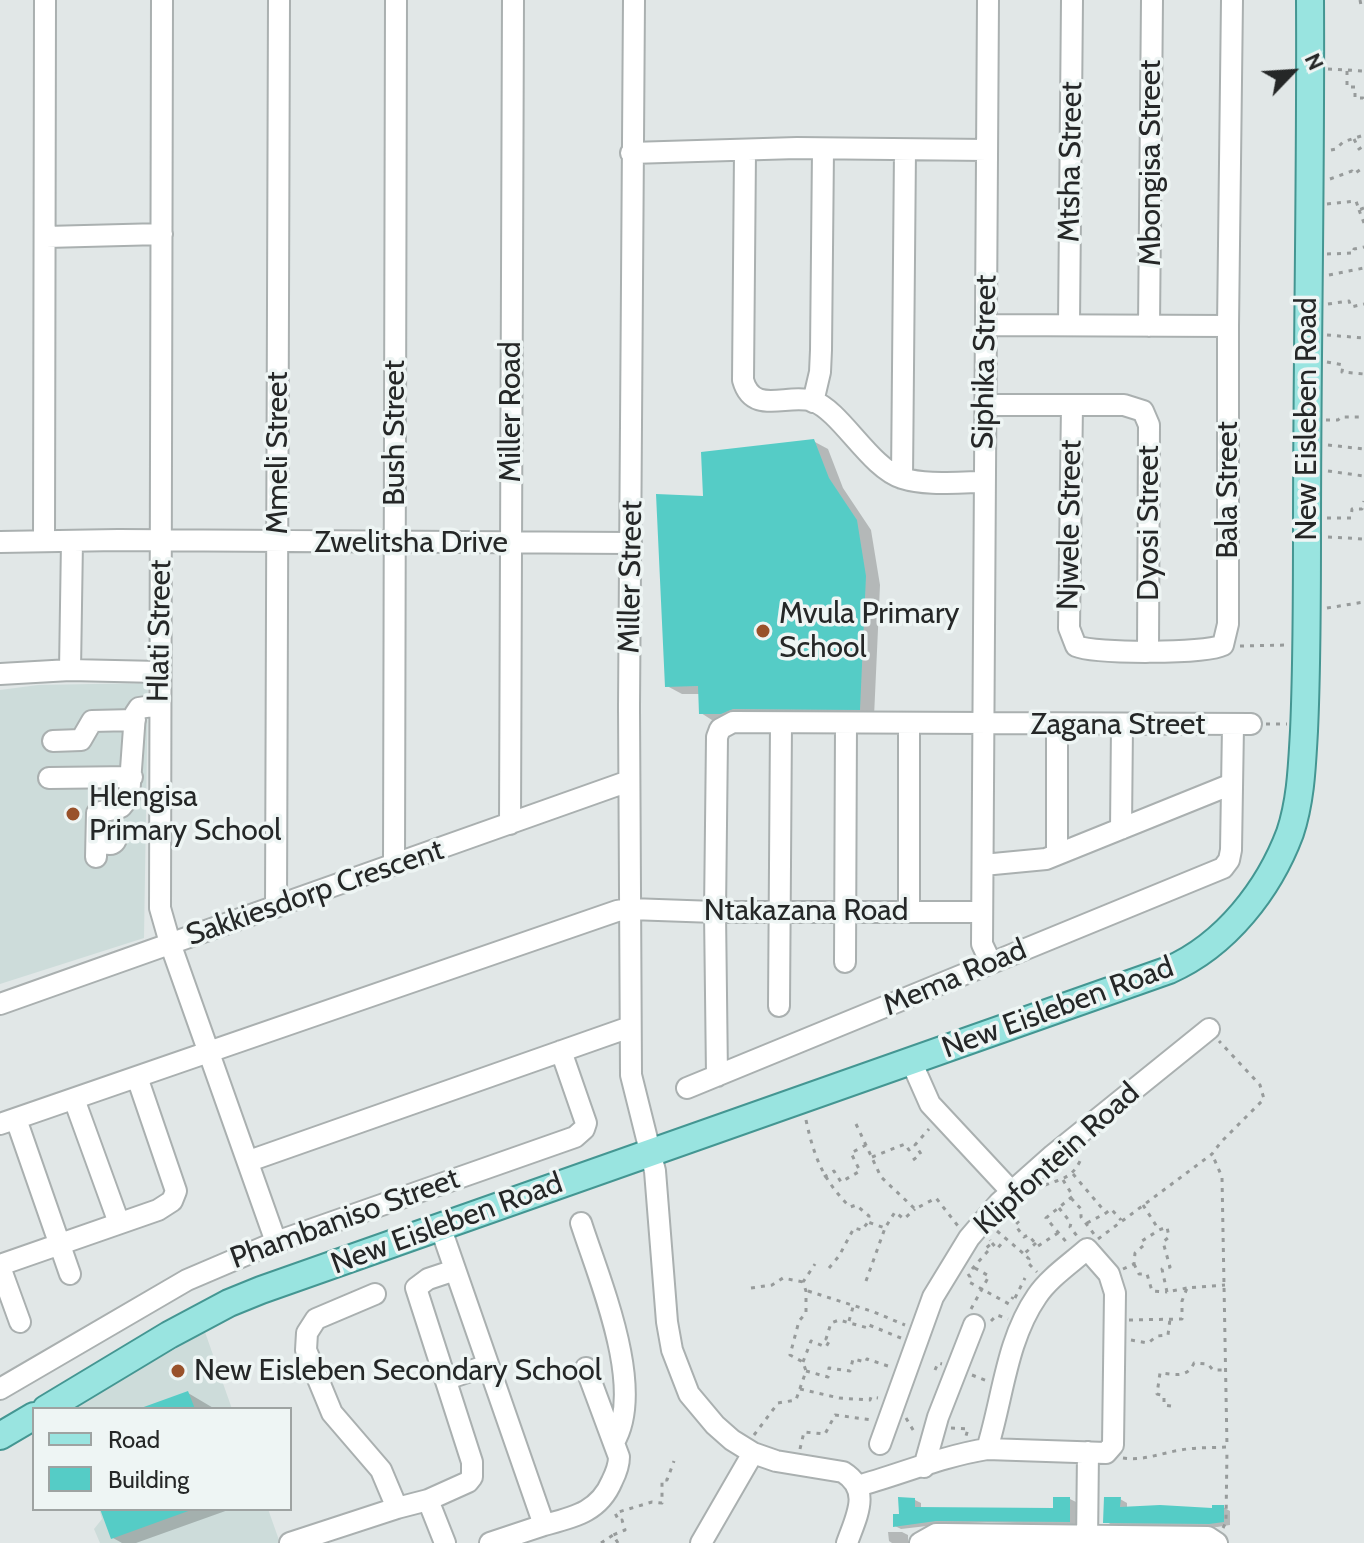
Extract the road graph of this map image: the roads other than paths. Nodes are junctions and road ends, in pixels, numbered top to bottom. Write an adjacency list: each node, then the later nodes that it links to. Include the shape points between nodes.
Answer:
1 (45, 0): 18 (street)
2 (162, 0): 17 (street, Hlati Street)
3 (279, 0): 32 (street, Mmeli Street)
4 (396, 0): 33 (street, Bush Street)
5 (513, 0): 35 (street, Miller Road)
6 (634, 0): 16 (street, Miller Street)
7 (988, 0): 14 (street, Siphika Street)
8 (1072, 0): 19 (street, Mtsha Street)
9 (1152, 0): 21 (street, Mbongisa Street)
10 (1232, 0): 22 (street, Bala Street)
11 (1310, 0): 76 (main road, New Eisleben Road, via 1306,680 1302,769 1291,830 1256,898 1224,932 1177,967)
12 (823, 150): 13 (street); 15 (street); 23 (street, via 821,350)
13 (905, 150): 14 (street); 26 (street)
14 (987, 150): 20 (street, Siphika Street)
15 (745, 152): 16 (street); 23 (street, via 745,389 762,401)
16 (631, 153): 34 (street, Miller Street)
17 (162, 234): 18 (street); 30 (street, Hlati Street)
18 (46, 237): 28 (street)
19 (1069, 323): 20 (street); 21 (street)
20 (986, 325): 24 (street, Siphika Street)
21 (1149, 326): 22 (street)
22 (1228, 326): 36 (street, Bala Street, via 1228,624)
23 (813, 402): 26 (street, via 881,466)
24 (985, 405): 25 (street, Dyosi Street); 27 (street, Siphika Street)
25 (1072, 405): 37 (street, Dyosi Street, via 1131,406 1143,411 1149,425); 37 (street, Njwele Street, via 1071,638 1089,650)
26 (902, 478): 27 (street)
27 (984, 482): 46 (street, Siphika Street)
28 (44, 541): 29 (street, Zwelitsha Drive); 31 (street, Zwelitsha Drive)
29 (72, 541): 30 (street, Zwelitsha Drive); 38 (street)
30 (161, 541): 32 (street, Zwelitsha Drive); 39 (street, Hlati Street)
31 (0, 542)
32 (278, 542): 33 (street, Zwelitsha Drive); 60 (street, Mmeli Street)
33 (396, 542): 35 (street, Zwelitsha Drive); 58 (street, Bush Street)
34 (631, 543): 35 (street, Zwelitsha Drive); 52 (street, Miller Street)
35 (510, 544): 54 (street, Miller Road)
36 (1220, 645): 37 (street, Njwele Street)
37 (1148, 651)
38 (70, 670): 39 (street); 40 (street)
39 (159, 672): 41 (street, Hlati Street)
40 (0, 674)
41 (159, 705): 42 (street, via 139,708); 67 (street, Hlati Street, via 160,902)
42 (135, 720): 49 (street, via 92,721 81,740); 50 (street)
43 (781, 723): 44 (street, Zagana Street); 62 (street); 63 (street, Zagana Street, via 733,722 717,737)
44 (846, 723): 45 (street, Zagana Street); 64 (street)
45 (909, 724): 46 (street, Zagana Street); 65 (street)
46 (985, 724): 47 (street, Zagana Street); 59 (street, Siphika Street)
47 (1057, 725): 48 (street, Zagana Street); 57 (street)
48 (1122, 725): 53 (street, Zagana Street, via 1242,725); 55 (street)
49 (53, 741)
50 (132, 777): 51 (street); 56 (street, via 125,804 98,812)
51 (49, 778)
52 (629, 781): 54 (street, Sakkiesdorp Crescent); 61 (street, Miller Street)
53 (1232, 784): 55 (street); 69 (street, Mema Road, via 1231,850 1223,868)
54 (510, 824): 58 (street, Sakkiesdorp Crescent)
55 (1121, 829): 57 (street)
56 (107, 842)
57 (1057, 854): 59 (street)
58 (394, 865): 60 (street, Sakkiesdorp Crescent)
59 (983, 865): 66 (street, Siphika Street)
60 (276, 907): 67 (street, Sakkiesdorp Crescent)
61 (630, 909): 63 (street, Ntakazana Road); 72 (street, Miller Street); 75 (street)
62 (780, 911): 63 (street, Ntakazana Road); 64 (street, Ntakazana Road); 71 (street)
63 (715, 912): 77 (street)
64 (846, 912): 65 (street, Ntakazana Road); 68 (street)
65 (909, 912): 66 (street, Ntakazana Road)
66 (982, 912): 69 (street, Siphika Street, via 982,944)
67 (170, 943): 70 (street, Sakkiesdorp Crescent); 75 (street, Hlati Street)
68 (845, 962)
69 (991, 963): 77 (street, Mema Road)
70 (0, 1004)
71 (779, 1006)
72 (630, 1027): 74 (street); 82 (street, Miller Street, via 633,1083)
73 (1209, 1029): 84 (street, Klipfontein Road, via 1053,1155)
74 (561, 1051): 83 (street); 88 (street, Phambaniso Street, via 586,1123 575,1137)
75 (209, 1052): 78 (street); 83 (street, Hlati Street)
76 (911, 1061): 82 (main road, New Eisleben Road); 84 (street, via 942,1119)
77 (717, 1076): 79 (street, Mema Road)
78 (137, 1077): 80 (street); 85 (street, via 176,1191 167,1205)
79 (687, 1088)
80 (74, 1099): 81 (street); 85 (street)
81 (8, 1121): 89 (street)
82 (651, 1152): 87 (main road, New Eisleben Road); 106 (street, Miller Street, via 667,1322 679,1373 700,1409)
83 (249, 1161): 88 (street, Hlati Street)
84 (1011, 1201): 102 (street, Klipfontein Road, via 933,1297 914,1337)
85 (119, 1223): 89 (street)
86 (581, 1223): 104 (street, via 620,1348 624,1418)
87 (440, 1226): 91 (street); 100 (main road, New Eisleben Road, via 229,1303)
88 (276, 1242): 99 (street, Phambaniso Street, via 187,1280)
89 (59, 1245): 90 (street); 92 (street)
90 (0, 1266): 95 (street)
91 (455, 1270): 96 (street); 98 (street, via 416,1288)
92 (70, 1274)
93 (375, 1294): 111 (street, via 316,1319 307,1333 306,1350 332,1413 381,1470)
94 (976, 1321): 108 (street)
95 (20, 1322)
96 (488, 1365): 98 (street); 112 (street)
97 (586, 1368): 104 (street)
98 (447, 1379): 110 (street, via 473,1471 460,1488)
99 (0, 1389)
100 (49, 1407)
101 (32, 1417): 103 (main road)
102 (883, 1435)
103 (0, 1436)
104 (614, 1442): 112 (street, via 619,1465 602,1499 581,1515)
105 (987, 1449): 107 (street); 107 (street, via 1003,1379 1036,1296 1083,1252 1109,1274 1115,1293 1113,1445); 108 (street)
106 (749, 1450): 109 (street, via 843,1472); 118 (street)
107 (1097, 1453): 114 (street)
108 (924, 1467): 109 (street)
109 (858, 1486): 119 (street, via 859,1509)
110 (428, 1500): 111 (street); 116 (street)
111 (397, 1508): 115 (street)
112 (544, 1525): 117 (street)
113 (986, 1539): 114 (street); 120 (street, via 936,1534)
114 (1087, 1540): 121 (street, via 1208,1537)
115 (290, 1543)
116 (445, 1543)
117 (490, 1543)
118 (701, 1543)
119 (847, 1543)
120 (920, 1543)
121 (1217, 1543)

